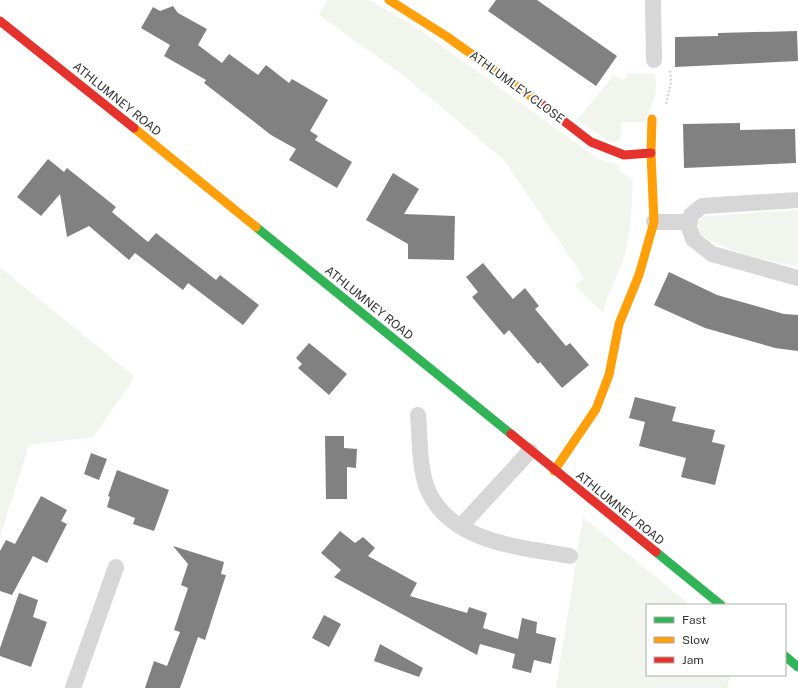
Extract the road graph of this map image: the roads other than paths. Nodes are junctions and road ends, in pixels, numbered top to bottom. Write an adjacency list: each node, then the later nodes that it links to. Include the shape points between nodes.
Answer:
1 (389, 0): 6 (main road, ATHLUMLEY CLOSE, via 528,93 590,142 624,155)
2 (653, 0): 4 (street)
3 (0, 21): 12 (main road, ATHLUMNEY ROAD)
4 (654, 60)
5 (652, 119): 6 (main road)
6 (651, 153): 8 (main road)
7 (798, 200): 9 (street, via 702,206 691,215)
8 (654, 222): 9 (street); 13 (main road, via 639,275 619,324 609,375 596,408)
9 (690, 222): 10 (street, via 693,239 712,254)
10 (798, 278)
11 (418, 415): 14 (street, via 427,487 434,503)
12 (530, 451): 13 (main road, ATHLUMNEY ROAD); 14 (street)
13 (554, 471): 17 (main road, ATHLUMNEY ROAD)
14 (461, 526): 15 (street, via 494,542)
15 (570, 556)
16 (116, 567): 20 (street)
17 (720, 604)
18 (786, 657): 19 (main road)
19 (798, 666)
20 (73, 688)

